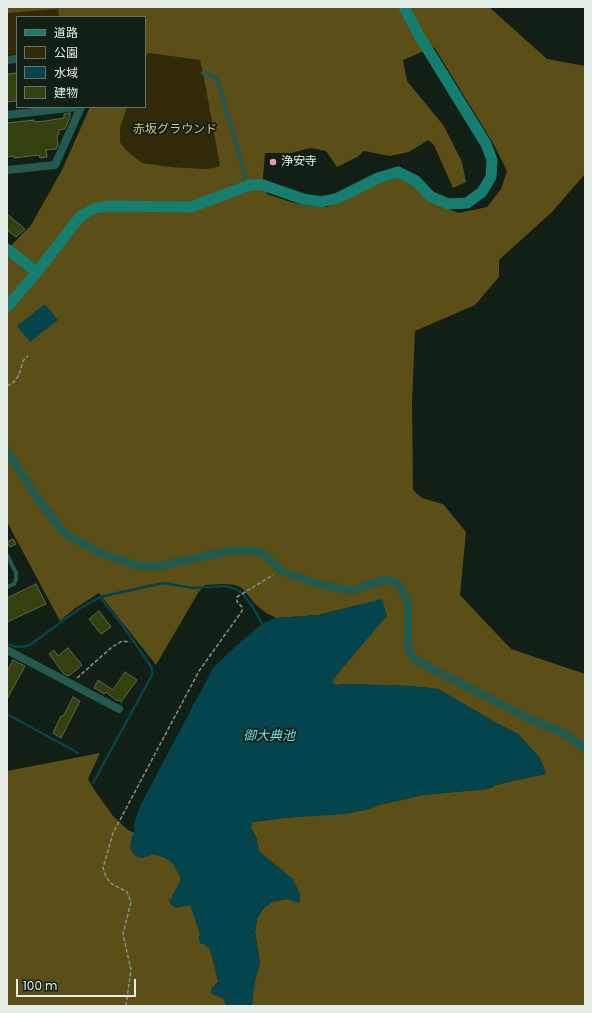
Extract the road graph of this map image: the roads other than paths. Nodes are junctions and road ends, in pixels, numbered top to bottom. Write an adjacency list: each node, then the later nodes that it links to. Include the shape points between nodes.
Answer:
1 (404, 7): 7 (street, via 486,144 492,160 491,177 482,192 467,203 448,204 430,196 416,181 398,172 378,178 338,198 321,202 303,199 263,185)
2 (203, 73): 7 (lane, via 217,78)
3 (68, 108): 5 (street)
4 (81, 108): 6 (street, via 55,165)
5 (7, 115)
6 (7, 170)
7 (246, 186): 9 (street, via 191,207 95,208 82,215)
8 (7, 249): 9 (street)
9 (37, 272): 10 (street)
10 (7, 307)
11 (7, 451): 16 (street, via 61,529 101,553 126,562 142,566 159,566 236,550 255,551 264,554 281,571 341,589 357,589 383,580 398,584 408,603 408,646 415,659 524,716 562,732)
12 (7, 555): 13 (lane, via 16,573 16,579 14,584)
13 (7, 587)
14 (7, 650): 15 (street)
15 (119, 709)
16 (585, 749)

